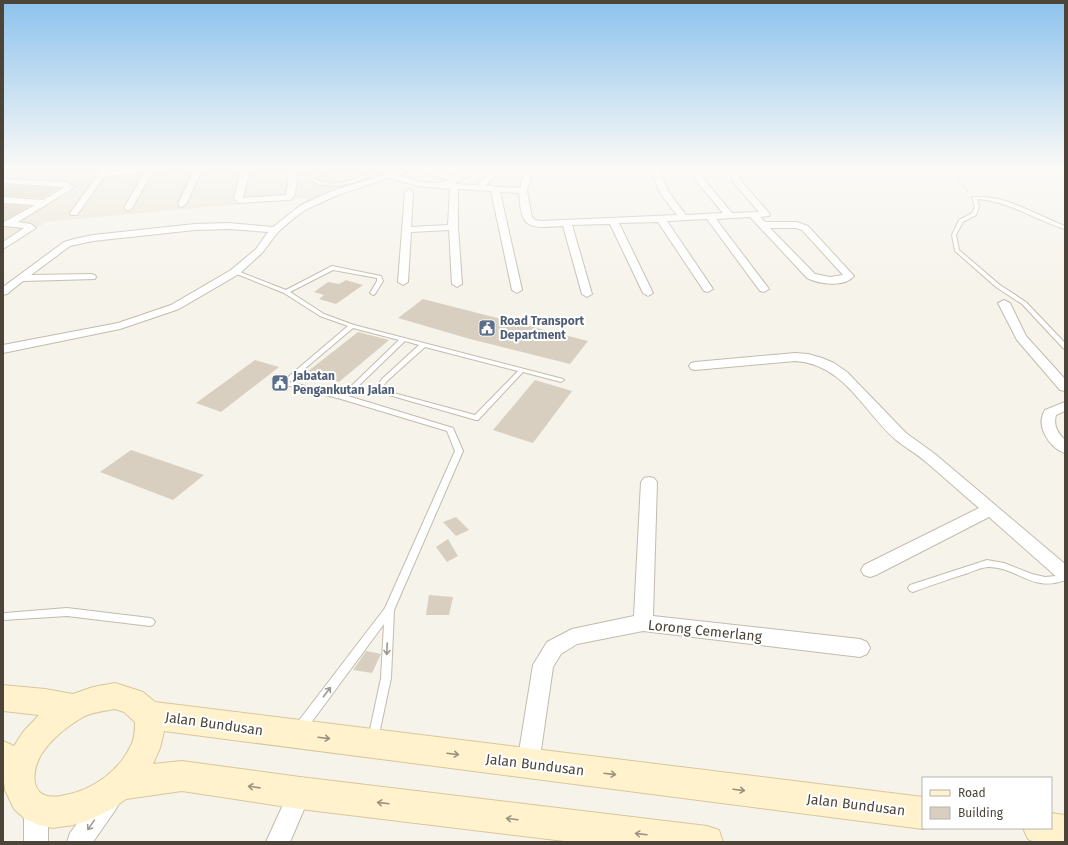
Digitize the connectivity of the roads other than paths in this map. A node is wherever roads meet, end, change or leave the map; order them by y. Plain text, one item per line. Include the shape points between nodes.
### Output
1 (37, 207) edge
2 (78, 207) edge
3 (304, 207) edge
4 (408, 207) edge
5 (454, 207) edge
6 (499, 207) edge
7 (527, 207) edge
8 (677, 207) edge
9 (723, 207) edge
10 (760, 207) edge
11 (977, 207) edge
12 (1018, 207) edge
13 (74, 213) dead end
14 (753, 215) junction
15 (730, 216) junction
16 (710, 217) junction
17 (684, 218) junction
18 (661, 219) junction
19 (613, 221) junction
20 (567, 223) junction
21 (6, 224) edge
22 (762, 225) junction
23 (453, 227) junction
24 (1065, 228) edge
25 (275, 230) junction
26 (406, 230) junction
27 (3, 246) edge
28 (235, 272) junction
29 (91, 276) dead end
30 (21, 278) junction
31 (403, 282) dead end
32 (457, 284) dead end
33 (708, 289) dead end
34 (764, 289) dead end
35 (516, 290) dead end
36 (3, 292) edge
37 (286, 292) junction
38 (372, 293) dead end
39 (648, 293) dead end
40 (587, 294) dead end
41 (1004, 303) dead end
42 (352, 326) junction
43 (404, 339) junction
44 (424, 344) junction
45 (1065, 347) edge
46 (3, 349) edge
47 (695, 366) dead end
48 (522, 370) junction
49 (561, 380) dead end
50 (1065, 387) edge
51 (343, 397) junction
52 (1065, 406) edge
53 (1065, 448) edge
54 (649, 482) dead end
55 (990, 510) junction
56 (870, 570) dead end
57 (1065, 575) edge
58 (913, 588) dead end
59 (389, 610) junction
60 (4, 618) dead end
61 (150, 622) dead end
62 (643, 623) junction
63 (860, 648) dead end
64 (3, 698) edge
65 (73, 707) junction
66 (147, 715) junction
67 (295, 735) junction
68 (372, 744) junction
69 (12, 761) edge
70 (528, 764) junction
71 (118, 786) junction
72 (300, 793) junction
73 (36, 808) junction
74 (922, 813) edge
75 (1048, 829) edge
76 (1065, 831) edge
77 (36, 842) edge
78 (79, 842) edge
79 (278, 842) edge
80 (707, 842) edge

1 - 21 street
2 - 13 street
3 - 25 street
4 - 26 street
5 - 23 street
6 - 35 street
7 - 20 street via 530,221 541,224
8 - 17 street
9 - 15 street
10 - 14 street via 766,214
11 - 45 lane via 974,214 961,221 954,235 957,251 998,286 1024,303
12 - 24 lane
14 - 15 street
14 - 22 street
15 - 16 street
16 - 17 street
16 - 34 street
17 - 18 street
18 - 19 street
18 - 33 street
19 - 20 street
19 - 39 street
20 - 40 street
21 - 27 street via 31,228
22 - 22 street via 814,278 826,280 849,276 805,228 797,225
23 - 26 street
23 - 32 street
25 - 28 street via 259,251
25 - 30 street via 229,226 195,227 92,238 67,244
26 - 31 street
28 - 37 lane
28 - 46 street via 175,307 144,319
29 - 30 street
30 - 36 street
37 - 38 lane via 332,268 341,268 379,277 380,281
37 - 42 lane via 322,315
41 - 50 street via 1021,337
42 - 43 lane
42 - 51 lane via 284,383
43 - 44 lane
43 - 51 lane
44 - 48 lane
44 - 48 lane via 384,380 380,385 384,392 476,418
47 - 55 street via 795,357 808,358 830,366 860,392 901,436 930,457
48 - 49 lane
51 - 59 lane via 450,430 459,451
52 - 53 street via 1050,413 1047,420 1048,429
54 - 62 street
55 - 56 street
55 - 57 street
57 - 58 lane via 1053,580 1042,580 998,563 987,563
67 -> 59 lane
59 -> 68 lane via 386,678
60 - 61 lane via 67,612
62 - 63 street, Lorong Cemerlang
62 - 70 street, Lorong Cemerlang via 572,637 554,648 543,665
64 - 65 main road
65 - 66 main road via 95,698 115,696 129,698 140,705
65 - 69 main road via 55,719 40,733 28,750
66 - 67 main road, Jalan Bundusan
66 - 71 main road, Jalan Bundusan via 150,727 142,756 132,772
67 -> 68 main road, Jalan Bundusan
68 -> 70 main road, Jalan Bundusan
69 - 73 main road via 25,798
70 -> 74 main road, Jalan Bundusan
72 -> 71 main road, Jalan Bundusan via 182,776
71 - 73 main road, Jalan Bundusan via 98,800 75,810 54,812
71 -> 78 street
72 - 79 street
80 -> 72 main road, Jalan Bundusan
73 - 77 street
75 - 76 main road

